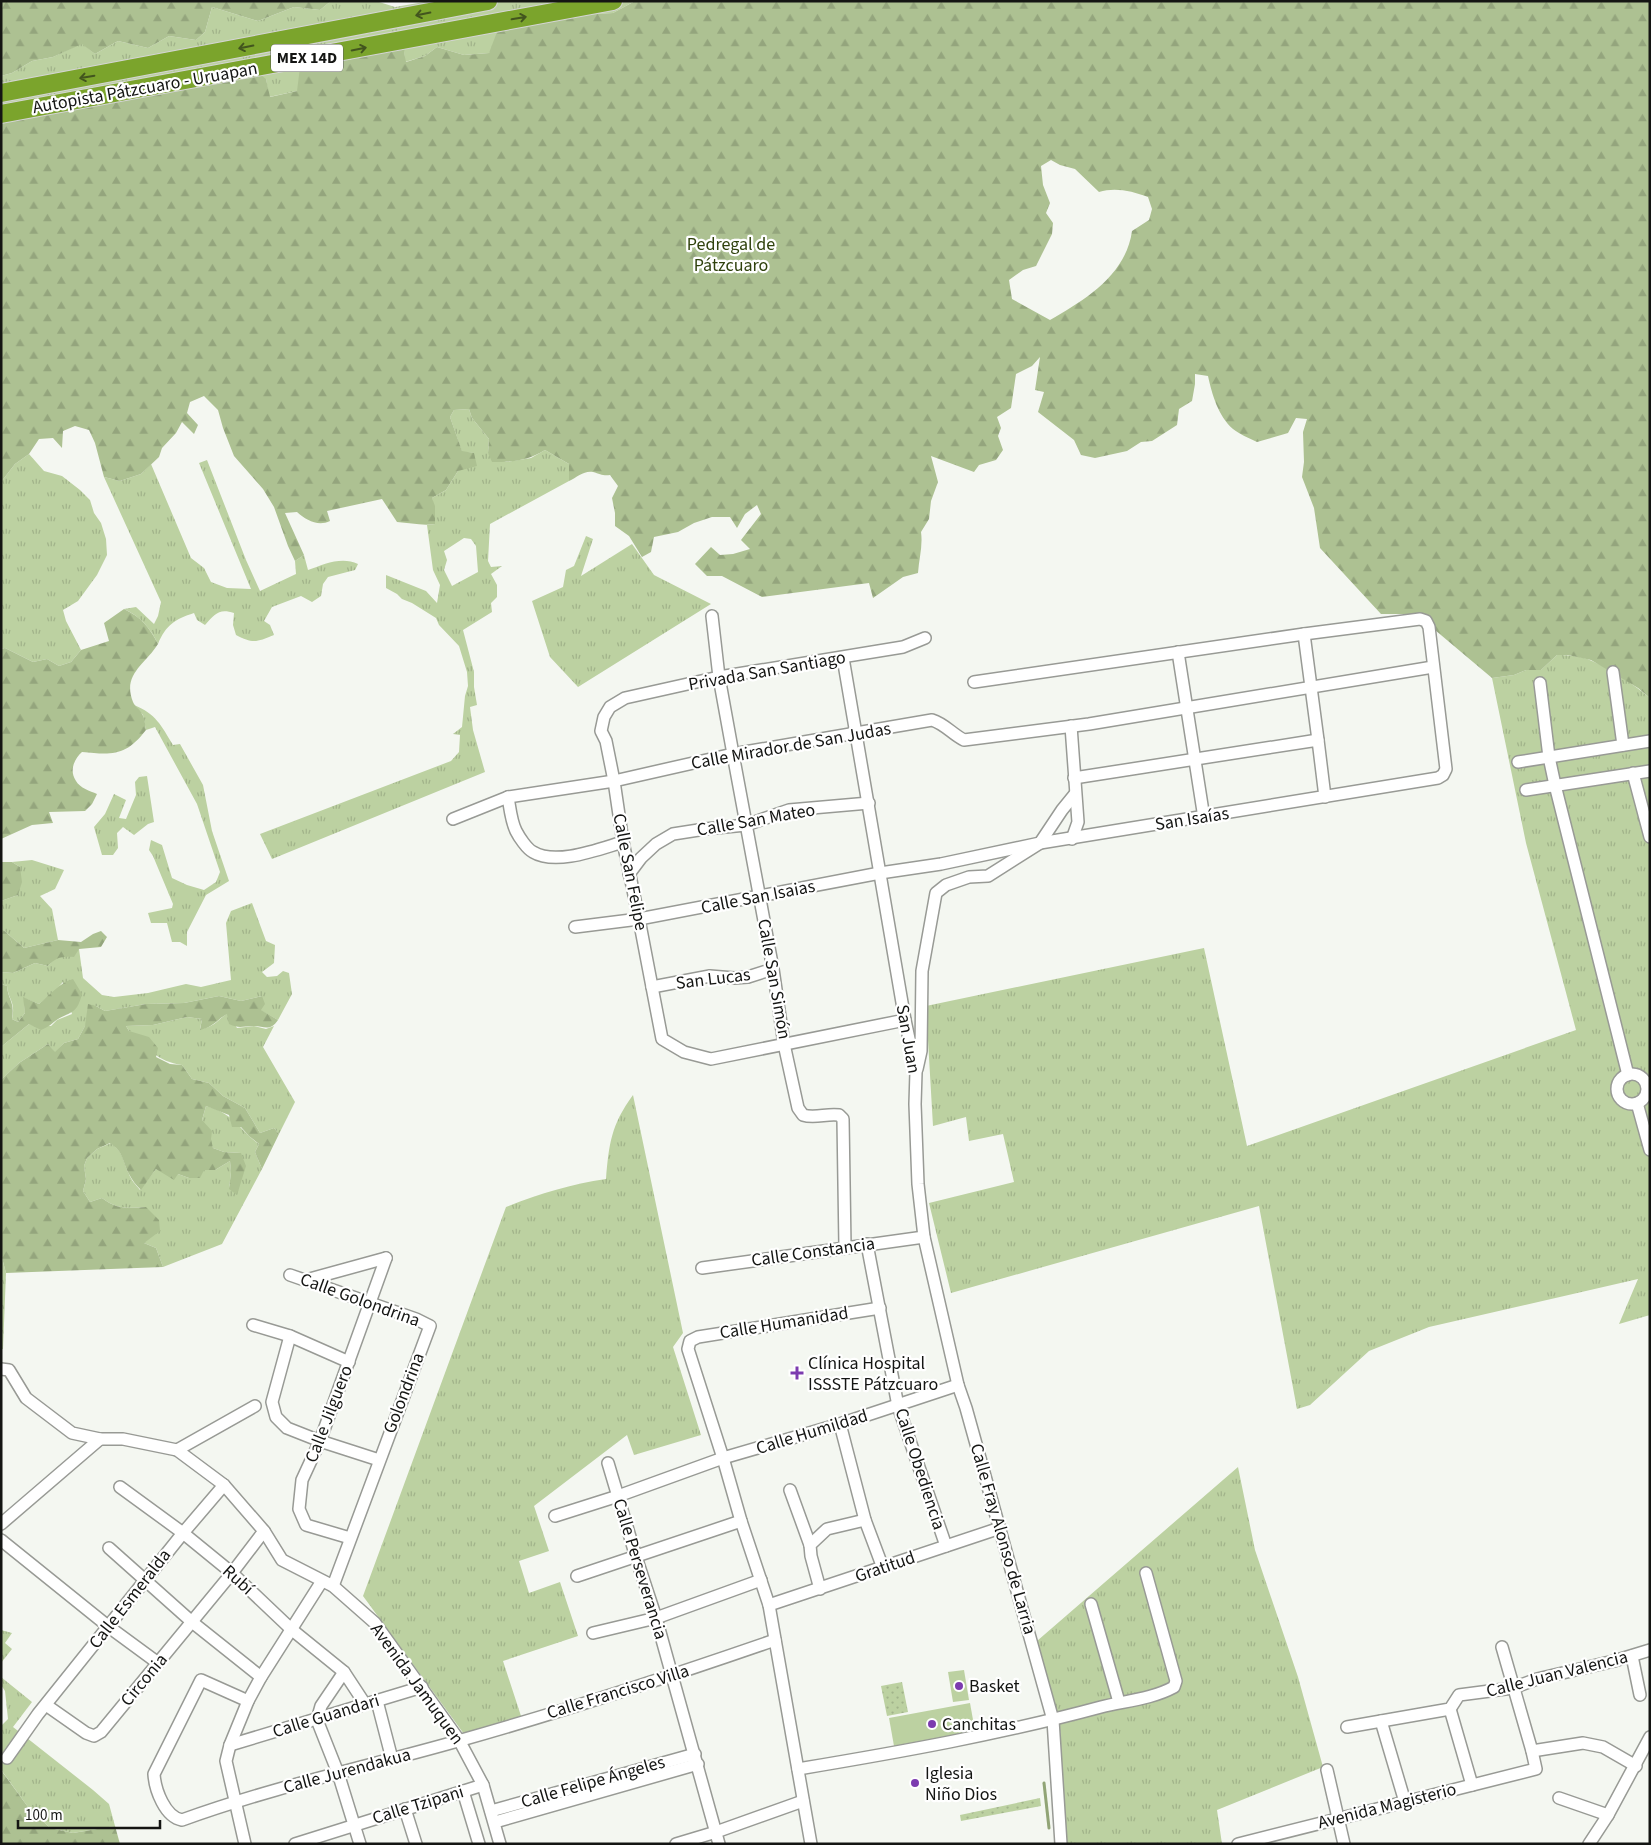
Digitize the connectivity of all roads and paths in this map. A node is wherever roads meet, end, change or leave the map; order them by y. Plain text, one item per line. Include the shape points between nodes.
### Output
1 (488, 1) edge
2 (613, 1) edge
3 (1, 93) edge
4 (1, 114) edge
5 (712, 616) dead end
6 (1304, 634) junction
7 (925, 638) dead end
8 (1178, 652) junction
9 (843, 658) junction
10 (1433, 667) junction
11 (1613, 672) dead end
12 (720, 677) junction
13 (974, 682) dead end
14 (1540, 683) dead end
15 (1311, 687) junction
16 (610, 707) joint
17 (1187, 707) junction
18 (1071, 726) junction
19 (856, 734) junction
20 (1318, 740) junction
21 (1650, 741) edge
22 (1622, 746) junction
23 (733, 754) junction
24 (1549, 756) junction
25 (1195, 760) junction
26 (1518, 762) dead end
27 (1650, 771) edge
28 (1633, 773) junction
29 (1074, 778) junction
30 (614, 781) junction
31 (1555, 785) junction
32 (1526, 790) dead end
33 (1075, 794) junction
34 (508, 797) junction
35 (1325, 797) junction
36 (868, 803) junction
37 (1204, 818) junction
38 (453, 819) dead end
39 (746, 825) junction
40 (1650, 837) edge
41 (1072, 838) junction
42 (623, 842) junction
43 (1040, 843) junction
44 (941, 864) joint
45 (880, 873) junction
46 (629, 874) junction
47 (759, 896) junction
48 (639, 919) junction
49 (574, 927) dead end
50 (773, 969) junction
51 (652, 987) junction
52 (905, 1020) junction
53 (784, 1044) junction
54 (916, 1072) junction
55 (1628, 1075) junction
56 (1648, 1084) edge
57 (1637, 1103) junction
58 (1650, 1150) edge
59 (924, 1237) junction
60 (867, 1244) junction
61 (845, 1247) junction
62 (702, 1268) dead end
63 (290, 1275) dead end
64 (306, 1280) junction
65 (368, 1304) junction
66 (880, 1308) junction
67 (253, 1325) dead end
68 (430, 1326) joint
69 (290, 1336) junction
70 (349, 1362) junction
71 (5, 1370) edge
72 (958, 1384) junction
73 (255, 1406) dead end
74 (898, 1406) junction
75 (840, 1424) junction
76 (100, 1439) junction
77 (320, 1441) junction
78 (177, 1450) junction
79 (723, 1458) junction
80 (379, 1460) junction
81 (608, 1463) dead end
82 (224, 1485) junction
83 (120, 1487) dead end
84 (790, 1490) dead end
85 (618, 1496) junction
86 (555, 1516) dead end
87 (865, 1520) junction
88 (741, 1521) junction
89 (1, 1524) edge
90 (1000, 1528) junction
91 (264, 1531) junction
92 (183, 1533) junction
93 (350, 1538) junction
94 (1, 1540) edge
95 (810, 1545) junction
96 (946, 1546) junction
97 (109, 1548) dead end
98 (636, 1557) junction
99 (883, 1568) junction
100 (232, 1573) junction
101 (1146, 1573) dead end
102 (577, 1576) dead end
103 (146, 1580) junction
104 (761, 1580) junction
105 (322, 1581) junction
106 (333, 1586) junction
107 (820, 1589) junction
108 (1091, 1604) dead end
109 (769, 1605) junction
110 (656, 1618) junction
111 (192, 1622) junction
112 (109, 1627) junction
113 (291, 1629) junction
114 (593, 1633) dead end
115 (775, 1640) junction
116 (1502, 1647) dead end
117 (1650, 1650) edge
118 (1632, 1656) junction
119 (158, 1663) junction
120 (344, 1672) junction
121 (671, 1676) junction
122 (261, 1677) junction
123 (422, 1687) junction
124 (1513, 1688) junction
125 (1640, 1696) dead end
126 (248, 1701) junction
127 (378, 1701) junction
128 (1119, 1702) junction
129 (365, 1704) junction
130 (46, 1705) junction
131 (1450, 1709) junction
132 (317, 1720) junction
133 (1053, 1720) junction
134 (1381, 1721) junction
135 (1347, 1727) dead end
136 (1650, 1737) edge
137 (460, 1740) junction
138 (230, 1745) junction
139 (1532, 1752) junction
140 (7, 1758) dead end
141 (392, 1759) junction
142 (696, 1759) junction
143 (1636, 1766) junction
144 (798, 1769) junction
145 (1327, 1770) dead end
146 (338, 1773) junction
147 (483, 1785) junction
148 (1472, 1785) junction
149 (590, 1789) junction
150 (463, 1791) junction
151 (1559, 1798) dead end
152 (235, 1801) junction
153 (803, 1801) junction
154 (1405, 1802) junction
155 (405, 1809) junction
156 (491, 1811) junction
157 (1608, 1815) junction
158 (1338, 1817) junction
159 (494, 1822) junction
160 (354, 1825) junction
161 (715, 1840) edge
162 (300, 1843) edge
163 (1238, 1843) edge
164 (245, 1844) edge
165 (360, 1844) edge
166 (416, 1844) edge
167 (479, 1844) edge
168 (500, 1844) edge
169 (676, 1844) edge
170 (811, 1844) edge
171 (1062, 1844) edge
172 (1344, 1844) edge
173 (1589, 1844) edge

1 -> 3 highway, Autopista Pátzcuaro - Uruapan / MEX 14D
4 -> 2 highway, Autopista Pátzcuaro - Uruapan / MEX 14D
5 - 12 street, Calle San Simón
6 - 8 street
6 - 10 street via 1420,619 1429,627
6 - 15 street
7 - 9 street, Privada San Santiago via 903,647
8 - 13 street
8 - 17 street
9 - 12 street, Privada San Santiago
9 - 19 street, San Juan
10 - 15 street
10 - 35 street, San Isaías via 1446,769 1443,775
11 - 22 street
12 - 16 street, Privada San Santiago via 625,698
12 - 23 street, Calle San Simón
14 - 24 street
15 - 17 street
15 - 20 street
16 - 30 street, Calle San Felipe via 601,731
17 - 18 street
17 - 25 street
18 - 19 street, Calle Mirador de San Judas via 964,740 954,736 942,723 932,720
18 - 29 street
19 - 23 street, Calle Mirador de San Judas
19 - 36 street, San Juan
20 - 25 street
20 - 35 street
21 - 22 street
22 - 24 street
23 - 30 street, Calle Mirador de San Judas
23 - 39 street, Calle San Simón
24 - 26 street
24 - 31 street
25 - 29 street
25 - 37 street
27 - 28 street
28 - 31 street
28 - 40 street
29 - 33 street
30 - 34 street, Calle Mirador de San Judas
30 - 42 street, Calle San Felipe
31 - 32 street
31 - 55 street
33 - 41 street via 1078,822
33 - 43 street
34 - 38 street, Calle Mirador de San Judas
34 - 42 street via 516,830 532,852 546,857 561,857
35 - 37 street, San Isaías
36 - 39 street, Calle San Mateo via 789,810
36 - 45 street, San Juan
37 - 41 street, San Isaías
39 - 46 street, Calle San Mateo via 673,834 656,844
39 - 47 street, Calle San Simón
41 - 43 street, San Isaías
42 - 46 street, Calle San Felipe
43 - 44 street, San Isaías
43 - 54 street via 988,876 969,877 936,892 922,971 921,1051
44 - 45 street, Calle San Isaias
45 - 47 street, Calle San Isaias
45 - 52 street, San Juan
46 - 48 street, Calle San Felipe
47 - 48 street, Calle San Isaias
47 - 50 street, Calle San Simón
48 - 49 street, Calle San Isaias
48 - 51 street, Calle San Felipe
50 - 51 street, San Lucas via 748,977 710,976
50 - 53 street, Calle San Simón
51 - 53 street, Calle San Felipe via 662,1039 684,1052 711,1059
52 - 53 street
52 - 54 street, San Juan
53 - 61 street, Calle San Simón via 798,1108 803,1115 840,1115 843,1119
54 - 59 street, San Juan via 918,1184
55 - 56 street via 1641,1077
55 - 57 street via 1620,1081 1618,1094 1624,1102
56 - 57 street via 1645,1098
57 - 58 street
59 - 60 street, Calle Constancia
59 - 72 street, Calle Fray Alonso de Larria
60 - 61 street, Calle Constancia
60 - 66 street, Calle Obediencia
61 - 62 street, Calle Constancia
63 - 64 street, Calle Golondrina
64 - 65 street, Calle Golondrina
64 - 65 street, Calle Jilguero via 386,1258
65 - 68 street, Calle Golondrina
65 - 70 street, Calle Jilguero
66 - 74 street, Calle Obediencia
66 - 79 street, Calle Humanidad via 698,1336 690,1341 688,1349
67 - 69 street
68 - 80 street, Golondrina
69 - 70 street
69 - 77 street via 272,1402 276,1417 287,1428
70 - 77 street, Calle Jilguero
71 - 76 street, Avenida Jamuquen via 26,1398 72,1433
72 - 74 street, Calle Humildad
72 - 90 street, Calle Fray Alonso de Larria
73 - 78 street
74 - 75 street, Calle Humildad
74 - 96 street, Calle Obediencia
75 - 79 street, Calle Humildad
75 - 87 street
76 - 78 street, Avenida Jamuquen via 124,1439
76 - 89 street
77 - 80 street
77 - 93 street, Calle Jilguero via 302,1480 299,1509 306,1524
78 - 82 street, Avenida Jamuquen
79 - 85 street, Calle Humildad
79 - 88 street
80 - 93 street, Golondrina
81 - 85 street, Calle Perseverancia
82 - 91 street, Avenida Jamuquen
82 - 92 street, Calle Esmeralda
83 - 92 street, Rubí
84 - 95 street
85 - 86 street, Calle Humildad
85 - 98 street, Calle Perseverancia
87 - 95 street via 827,1529
87 - 99 street
88 - 98 street
88 - 104 street
90 - 96 street, Gratitud
90 - 133 street, Calle Fray Alonso de Larria
91 - 100 street, Circonia
91 - 105 street, Avenida Jamuquen via 282,1560
92 - 100 street, Rubí
92 - 103 street, Calle Esmeralda
93 - 106 street, Golondrina
94 - 112 street
95 - 107 street
96 - 99 street, Gratitud
97 - 103 street
98 - 102 street
98 - 110 street, Calle Perseverancia
99 - 107 street, Gratitud
100 - 111 street, Circonia
100 - 113 street, Rubí
101 - 128 street via 1176,1681 1174,1687 1163,1693
103 - 111 street
103 - 112 street, Calle Esmeralda
104 - 109 street
104 - 110 street
105 - 106 street, Avenida Jamuquen
105 - 113 street
106 - 123 street, Avenida Jamuquen via 375,1623
107 - 109 street, Gratitud
108 - 128 street
109 - 115 street
110 - 114 street
110 - 121 street, Calle Perseverancia
111 - 119 street, Circonia
111 - 122 street
112 - 119 street
112 - 130 street, Calle Esmeralda
113 - 120 street, Rubí
113 - 122 street
115 - 121 street, Calle Francisco Villa
115 - 144 street
116 - 124 street
117 - 118 street, Calle Juan Valencia
118 - 124 street, Calle Juan Valencia
118 - 125 street
119 - 130 street, Circonia via 101,1732 94,1736
120 - 129 street, Rubí
120 - 132 street via 321,1706
121 - 137 street, Calle Francisco Villa
121 - 142 street, Calle Perseverancia
122 - 126 street
123 - 127 street, Calle Guandari
123 - 137 street, Avenida Jamuquen
124 - 131 street, Calle Juan Valencia via 1459,1696
124 - 139 street
126 - 138 street
126 - 152 street, Calle Jurendakua via 201,1680 154,1774 163,1803 176,1819 182,1820
127 - 129 street, Calle Guandari
127 - 141 street
128 - 133 street
129 - 132 street, Calle Guandari
130 - 140 street, Calle Esmeralda
131 - 134 street, Calle Juan Valencia
131 - 148 street
132 - 138 street, Calle Guandari
132 - 146 street
133 - 144 street via 900,1752
133 - 171 street, Calle Fray Alonso de Larria
134 - 135 street, Calle Juan Valencia
134 - 154 street
136 - 143 street
137 - 141 street, Calle Jurendakua
137 - 147 street, Avenida Jamuquen
138 - 152 street via 226,1761
139 - 143 street via 1583,1743 1603,1747
139 - 148 street, Avenida Magisterio via 1536,1769
141 - 146 street, Calle Jurendakua
142 - 149 street, Calle Felipe Ángeles
142 - 161 street, Calle Perseverancia
143 - 157 street
144 - 153 street
145 - 158 street
146 - 152 street, Calle Jurendakua
146 - 160 street
147 - 150 street, Calle Tzipani
147 - 156 street, Avenida Jamuquen
148 - 154 street, Avenida Magisterio
149 - 156 street, Calle Felipe Ángeles
149 - 159 street, Calle Felipe Ángeles
150 - 155 street, Calle Tzipani
150 - 167 street
151 - 157 street
152 - 164 street
153 - 161 street
153 - 170 street
154 - 158 street, Avenida Magisterio
155 - 160 street, Calle Tzipani
155 - 166 street
156 - 159 street, Avenida Jamuquen
157 - 173 street
158 - 163 street, Avenida Magisterio
158 - 172 street
159 - 168 street, Avenida Jamuquen
160 - 162 street, Calle Tzipani
160 - 165 street
161 - 169 street

